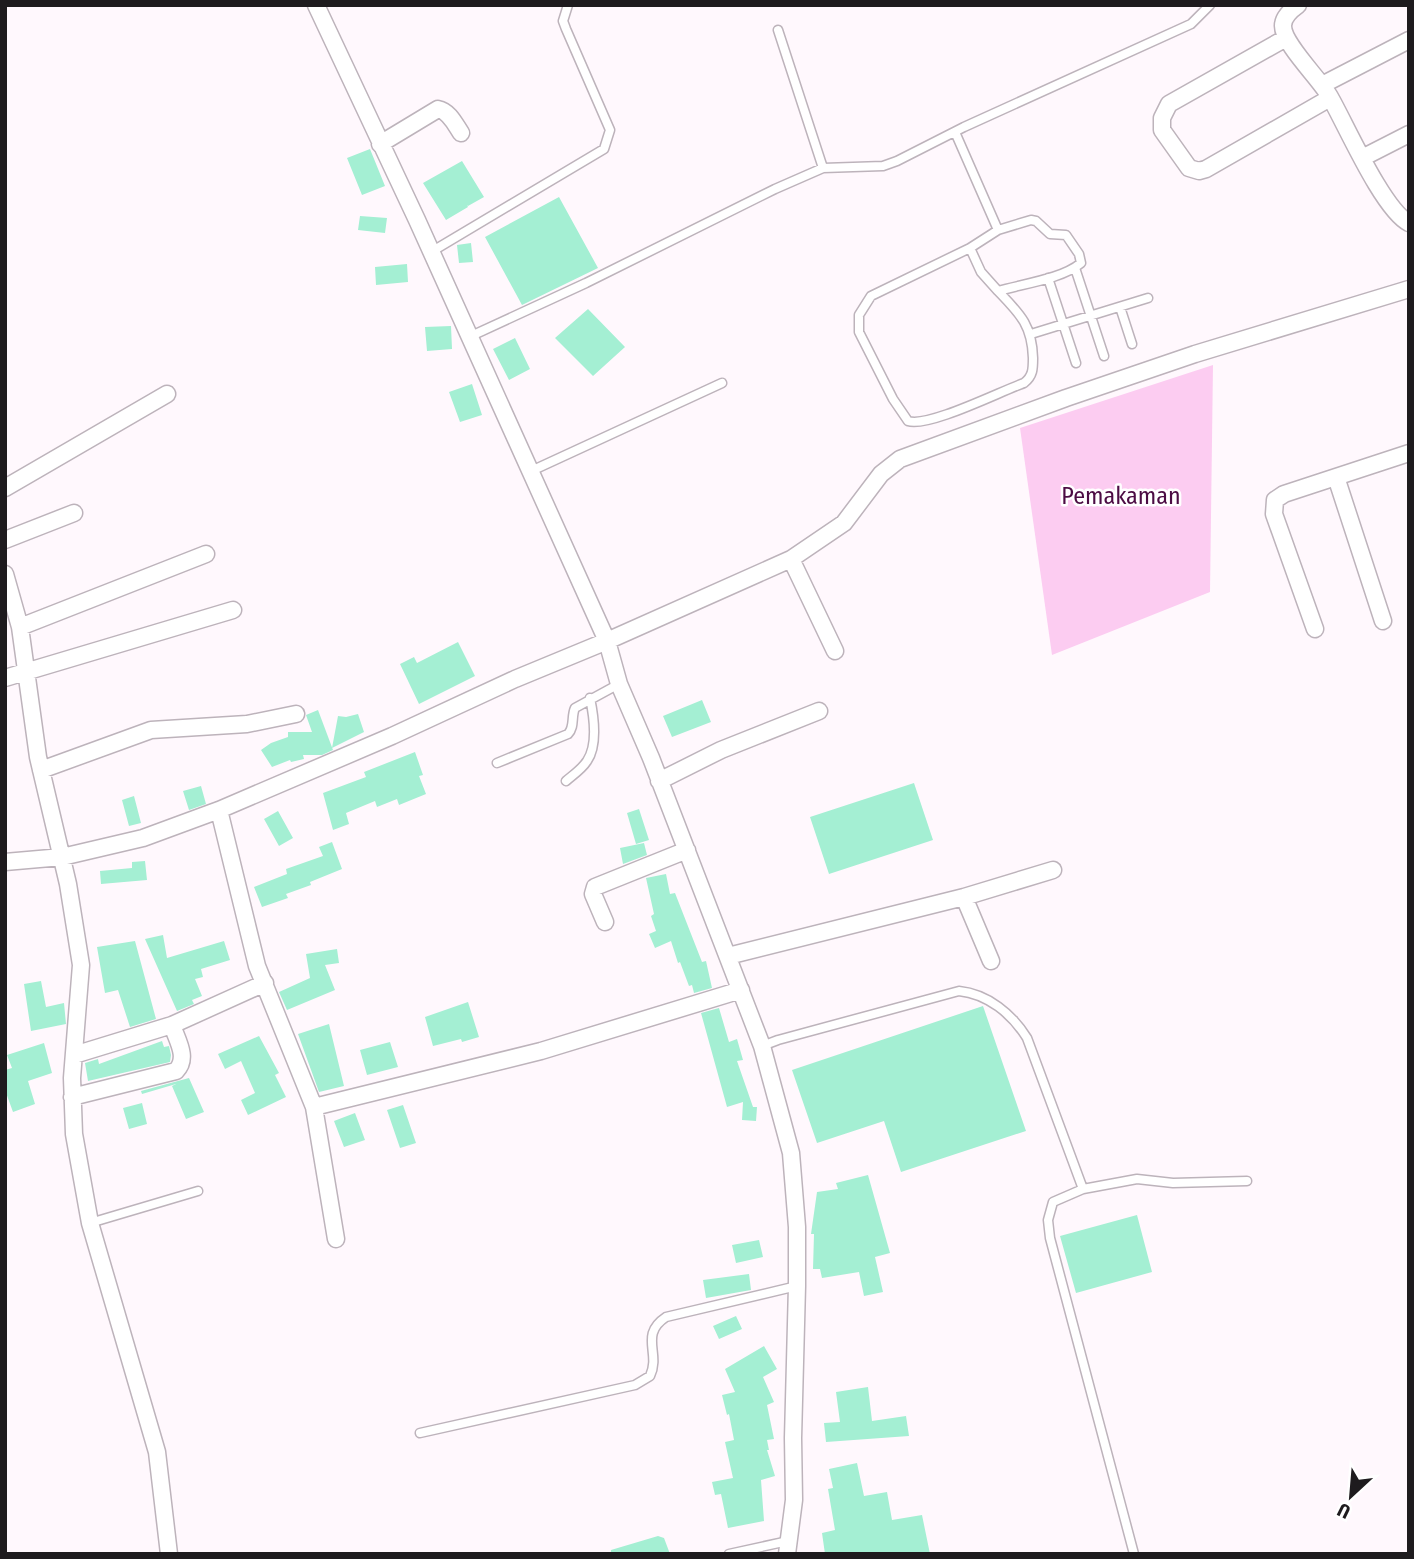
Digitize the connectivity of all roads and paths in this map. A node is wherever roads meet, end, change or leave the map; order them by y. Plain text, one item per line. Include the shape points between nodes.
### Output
1 (316, 5) edge
2 (568, 5) edge
3 (1210, 5) edge
4 (1298, 5) edge
5 (778, 30) dead end
6 (1286, 38) junction
7 (1409, 40) edge
8 (1326, 91) junction
9 (955, 132) junction
10 (461, 133) dead end
11 (1409, 134) edge
12 (380, 144) junction
13 (1362, 158) junction
14 (823, 168) junction
15 (1409, 223) edge
16 (998, 230) junction
17 (970, 248) junction
18 (431, 252) junction
19 (1075, 268) junction
20 (1048, 278) junction
21 (1409, 289) edge
22 (998, 291) junction
23 (1148, 298) dead end
24 (1120, 306) junction
25 (1092, 315) junction
26 (1063, 325) junction
27 (1031, 334) junction
28 (469, 337) junction
29 (1132, 344) dead end
30 (1104, 356) dead end
31 (1076, 363) dead end
32 (722, 383) dead end
33 (167, 394) dead end
34 (1409, 453) edge
35 (529, 472) junction
36 (1336, 477) junction
37 (5, 488) edge
38 (74, 513) dead end
39 (5, 540) edge
40 (206, 554) dead end
41 (791, 559) junction
42 (6, 583) edge
43 (233, 610) dead end
44 (1383, 621) dead end
45 (20, 627) junction
46 (1315, 629) dead end
47 (607, 641) junction
48 (835, 651) dead end
49 (27, 672) junction
50 (5, 678) edge
51 (619, 684) junction
52 (590, 698) junction
53 (818, 711) dead end
54 (296, 714) dead end
55 (497, 763) dead end
56 (41, 771) junction
57 (566, 781) dead end
58 (659, 781) junction
59 (219, 810) junction
60 (687, 850) junction
61 (62, 857) junction
62 (5, 862) edge
63 (1053, 870) dead end
64 (964, 897) junction
65 (605, 922) dead end
66 (728, 956) junction
67 (991, 961) dead end
68 (265, 983) junction
69 (741, 990) junction
70 (172, 1025) junction
71 (762, 1046) junction
72 (74, 1055) junction
73 (72, 1097) junction
74 (314, 1107) junction
75 (1247, 1181) dead end
76 (1083, 1189) junction
77 (198, 1191) dead end
78 (90, 1223) junction
79 (336, 1239) dead end
80 (797, 1286) junction
81 (420, 1433) dead end
82 (788, 1547) edge
83 (169, 1554) edge
84 (729, 1554) edge
85 (1134, 1554) edge

1 - 12 street
2 - 18 lane via 566,29 610,130 604,149
3 - 9 lane via 1191,24
4 - 6 street via 1284,21
5 - 14 lane
6 - 8 street
6 - 8 street via 1169,104 1161,118 1162,130 1189,168 1206,169
7 - 8 street
8 - 13 street
9 - 14 lane via 883,166
9 - 16 lane
10 - 12 street via 449,115 438,109
11 - 13 street
12 - 18 street
13 - 15 street via 1397,215
14 - 28 lane
16 - 17 lane
16 - 19 lane via 1033,220 1050,234 1064,233 1081,257
17 - 22 lane via 981,272
17 - 27 lane via 871,296 859,314 859,332 904,417 913,423 935,418 1024,383 1033,370
18 - 28 street
19 - 20 lane
19 - 25 lane
20 - 22 lane
20 - 26 lane
21 - 41 street via 1195,354 901,460 881,474 844,523
22 - 27 lane
23 - 24 lane
24 - 25 lane
24 - 29 lane
25 - 26 lane
25 - 30 lane
26 - 27 lane
26 - 31 lane
28 - 35 street
32 - 35 lane
33 - 37 street
34 - 36 street
35 - 47 street
36 - 44 street
36 - 46 street via 1284,494 1273,505
38 - 39 street
40 - 45 street
41 - 47 street
41 - 48 street
42 - 45 street
43 - 49 street
45 - 49 street
47 - 51 street
47 - 59 street
49 - 50 street
49 - 56 street
51 - 52 lane
51 - 58 street
52 - 55 lane via 575,709 568,734
52 - 57 lane via 592,751 584,766
53 - 58 street
54 - 56 street via 247,724 152,730
56 - 61 street
58 - 60 street
59 - 61 street via 144,838
59 - 68 street
60 - 65 street via 597,885 593,894
60 - 66 street
61 - 62 street
61 - 72 street via 81,965
63 - 64 street
64 - 66 street
64 - 67 street
66 - 69 street
68 - 70 street
68 - 74 street
69 - 71 street
69 - 74 street via 541,1051
70 - 72 street
70 - 73 street via 182,1056 176,1071
71 - 76 lane via 959,991 981,995 1010,1016 1027,1038
71 - 80 street via 791,1153
72 - 73 street
73 - 78 street
74 - 79 street
75 - 76 lane via 1172,1184 1137,1179
76 - 85 lane via 1052,1202 1050,1238
77 - 78 lane
78 - 83 street via 157,1452
80 - 81 lane via 659,1321 652,1332 650,1376 635,1385
80 - 82 street via 794,1500
82 - 84 lane

